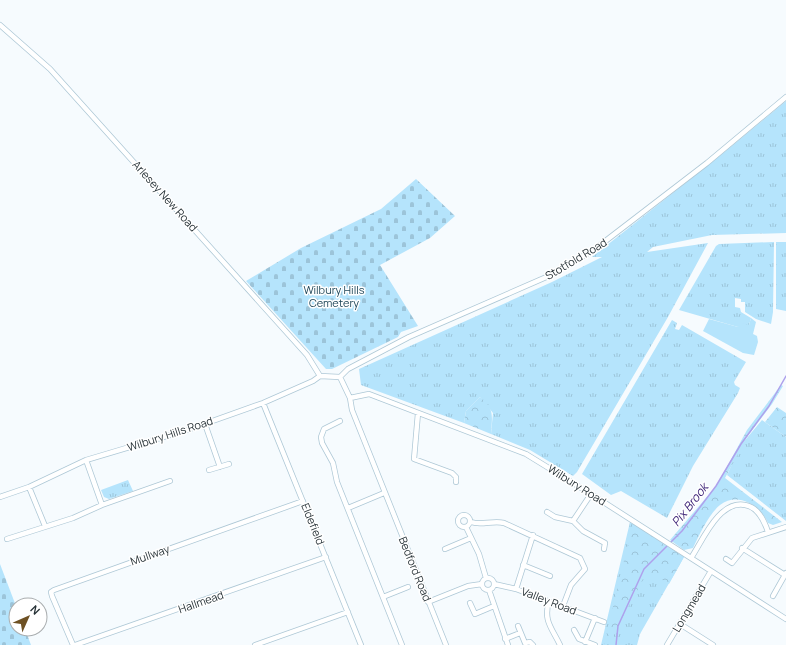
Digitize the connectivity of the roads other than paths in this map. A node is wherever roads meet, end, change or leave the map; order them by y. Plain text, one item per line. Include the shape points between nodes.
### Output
1 (0, 24) edge
2 (786, 97) edge
3 (320, 376) junction
4 (340, 377) junction
5 (350, 398) junction
6 (264, 403) junction
7 (418, 413) junction
8 (340, 421) dead end
9 (205, 424) junction
10 (86, 460) junction
11 (229, 464) dead end
12 (220, 467) junction
13 (209, 470) dead end
14 (170, 481) dead end
15 (456, 482) dead end
16 (29, 487) junction
17 (384, 493) junction
18 (591, 494) junction
19 (0, 497) edge
20 (303, 501) junction
21 (102, 505) junction
22 (348, 508) junction
23 (547, 512) dead end
24 (573, 520) junction
25 (471, 522) junction
26 (45, 526) junction
27 (786, 526) edge
28 (466, 527) junction
29 (768, 532) junction
30 (533, 535) junction
31 (471, 538) junction
32 (7, 539) dead end
33 (742, 548) junction
34 (445, 549) dead end
35 (604, 549) dead end
36 (326, 557) junction
37 (691, 558) junction
38 (726, 559) dead end
39 (523, 565) junction
40 (711, 571) junction
41 (786, 574) edge
42 (550, 576) dead end
43 (486, 578) junction
44 (482, 584) junction
45 (494, 584) junction
46 (408, 587) dead end
47 (516, 589) junction
48 (489, 590) junction
49 (773, 596) dead end
50 (383, 597) junction
51 (549, 601) junction
52 (428, 602) junction
53 (470, 604) dead end
54 (494, 606) junction
55 (563, 606) junction
56 (348, 612) junction
57 (595, 618) junction
58 (786, 619) edge
59 (604, 622) dead end
60 (680, 624) junction
61 (518, 626) dead end
62 (574, 630) dead end
63 (520, 633) junction
64 (505, 639) junction
65 (585, 642) junction
66 (74, 645) edge
67 (254, 645) edge
68 (361, 645) edge
69 (402, 645) edge
70 (446, 645) edge
71 (508, 645) edge
72 (533, 645) edge
73 (560, 645) edge
74 (594, 645) edge
75 (667, 645) edge
76 (713, 645) edge

1 - 3 street, Arlesey New Road via 50,69 307,355
2 - 4 street, Stotfold Road via 595,249 551,275 409,338 348,369
3 - 4 street
3 - 6 street, Wilbury Hills Road via 313,382
4 - 5 street, Bedford Road
5 - 7 street, Wilbury Road via 369,394
5 - 17 street, Bedford Road via 352,410
6 - 9 street, Wilbury Hills Road
6 - 20 street, Eldefield
7 - 15 street via 414,460 452,473 456,477
7 - 18 street, Wilbury Road via 526,454
8 - 22 street via 324,429 321,440 333,464 337,482
9 - 10 street, Wilbury Hills Road
9 - 12 street
10 - 16 street, Wilbury Hills Road
10 - 21 street
11 - 12 street
12 - 13 street
14 - 21 street
16 - 19 street, Wilbury Hills Road
16 - 26 street
17 - 22 street
17 - 52 street, Bedford Road
18 - 24 street
18 - 37 street, Wilbury Road
20 - 36 street, Eldefield
20 - 66 street, Mullway via 54,590 51,592 52,596
21 - 26 street via 73,518
22 - 50 street
23 - 24 street
24 - 35 street via 583,531 605,543
25 - 28 street
25 - 28 street via 468,516 460,517 459,524
25 - 30 street via 504,523
26 - 32 street
27 - 29 street
28 - 31 street
29 - 33 street via 752,538
29 - 37 street via 761,517 753,508 731,506 718,516
30 - 39 street
30 - 55 street via 580,558 585,565 585,569 571,585
31 - 34 street
31 - 43 street
33 - 38 street via 732,563
33 - 41 street
36 - 56 street, Eldefield
36 - 66 street, Hallmead
37 - 40 street, Wilbury Road
39 - 42 street
39 - 47 street
40 - 58 street, Wilbury Road
40 - 60 street, Longmead
41 - 49 street
43 - 44 street
43 - 45 street via 491,579
44 - 48 street via 484,589
44 - 52 street via 468,586
45 - 47 street, Valley Road
45 - 48 street
46 - 50 street, Bedford Road
47 - 51 street, Valley Road
48 - 54 street
50 - 69 street
51 - 55 street, Valley Road
51 - 73 street via 547,620
52 - 70 street, Bedford Road
53 - 54 street via 475,614
54 - 64 street
55 - 57 street, Valley Road
56 - 67 street
56 - 68 street, Eldefield
57 - 59 street, Valley Road
57 - 65 street
60 - 75 street, Longmead
60 - 76 street
61 - 63 street
62 - 65 street via 580,640
63 - 64 street
63 - 72 street via 525,643 530,642
64 - 71 street
65 - 74 street

